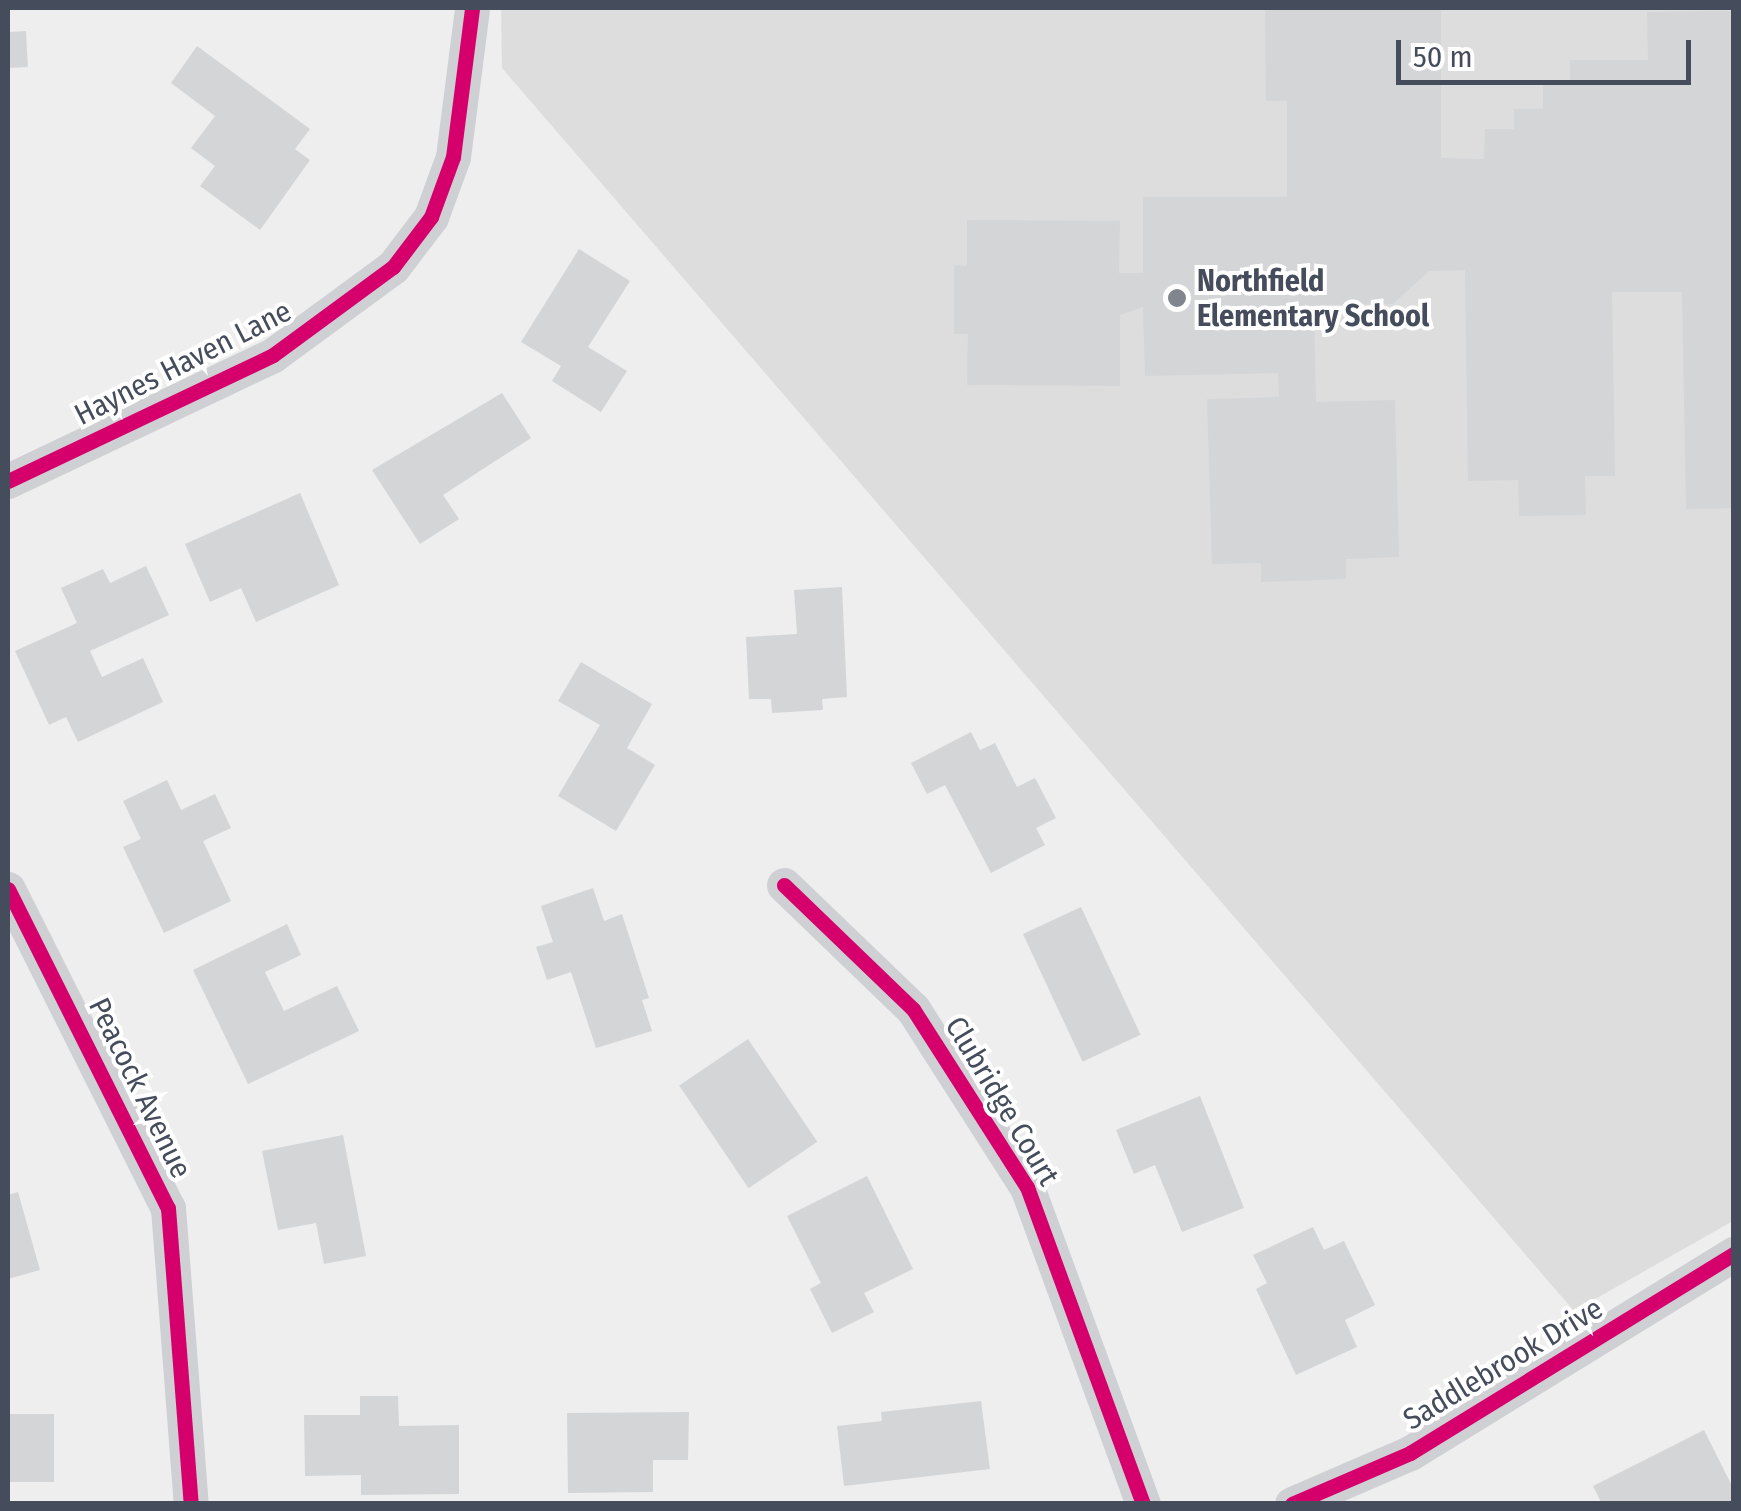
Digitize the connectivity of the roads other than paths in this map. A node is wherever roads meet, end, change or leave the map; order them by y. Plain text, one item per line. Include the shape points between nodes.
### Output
1 (472, 8) edge
2 (8, 481) edge
3 (784, 885) dead end
4 (8, 889) edge
5 (1734, 1254) edge
6 (191, 1504) edge
7 (1144, 1504) edge
8 (1292, 1504) edge

1 - 2 street, Haynes Haven Lane via 453,157 431,217 393,267 273,355
3 - 7 street, Clubridge Court via 913,1008 1027,1187
4 - 6 street, Peacock Avenue via 168,1208
5 - 8 street, Saddlebrook Drive via 1410,1452

